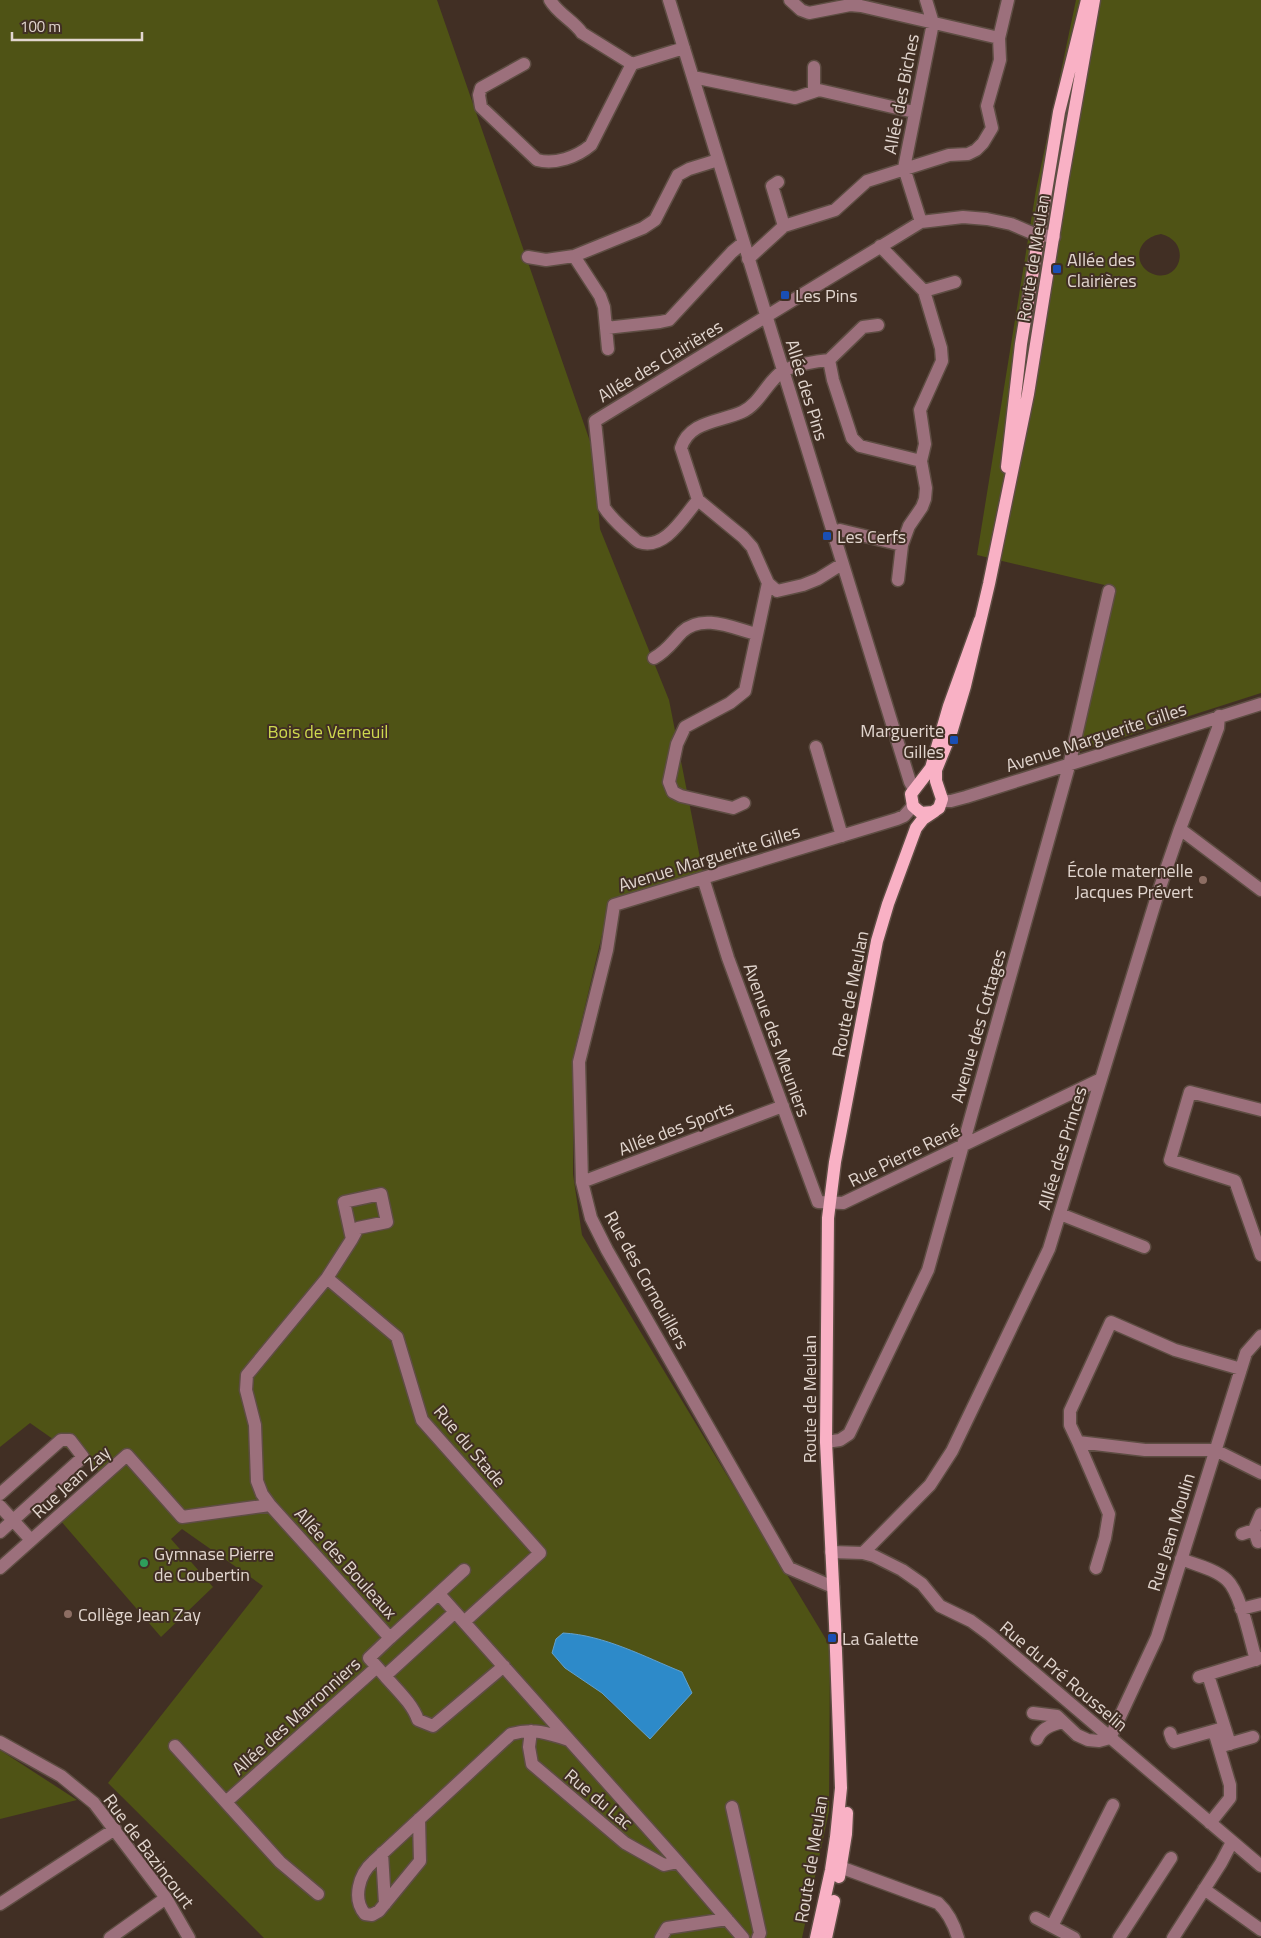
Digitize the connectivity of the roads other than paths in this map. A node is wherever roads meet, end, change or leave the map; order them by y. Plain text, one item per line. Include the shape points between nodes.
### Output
1 (550, 0) edge
2 (669, 0) edge
3 (790, 0) edge
4 (926, 0) edge
5 (1008, 0) edge
6 (1087, 0) edge
7 (1094, 0) edge
8 (933, 23) junction
9 (998, 38) junction
10 (684, 48) junction
11 (524, 64) dead end
12 (632, 64) junction
13 (814, 66) dead end
14 (692, 77) junction
15 (814, 91) junction
16 (914, 112) junction
17 (718, 160) junction
18 (904, 168) junction
19 (778, 182) dead end
20 (921, 222) junction
21 (784, 226) junction
22 (1040, 229) junction
23 (1055, 232) junction
24 (743, 243) junction
25 (880, 246) junction
26 (574, 256) junction
27 (528, 257) dead end
28 (748, 259) junction
29 (955, 282) dead end
30 (924, 291) junction
31 (766, 316) junction
32 (878, 325) dead end
33 (606, 328) junction
34 (608, 348) dead end
35 (828, 360) junction
36 (783, 371) junction
37 (921, 460) junction
38 (698, 500) junction
39 (1001, 520) junction
40 (833, 532) junction
41 (902, 545) junction
42 (842, 564) junction
43 (898, 580) dead end
44 (768, 583) junction
45 (1109, 591) dead end
46 (980, 620) junction
47 (756, 634) junction
48 (654, 658) dead end
49 (1261, 704) edge
50 (1219, 716) junction
51 (816, 748) dead end
52 (1069, 766) junction
53 (916, 786) junction
54 (939, 788) junction
55 (744, 803) dead end
56 (938, 806) junction
57 (914, 807) junction
58 (897, 819) junction
59 (916, 828) junction
60 (1180, 829) junction
61 (842, 836) junction
62 (910, 842) junction
63 (703, 878) junction
64 (1261, 890) edge
65 (614, 906) joint
66 (1101, 1079) junction
67 (783, 1106) junction
68 (1261, 1110) edge
69 (962, 1146) junction
70 (582, 1182) junction
71 (832, 1203) junction
72 (1060, 1214) junction
73 (352, 1239) dead end
74 (1144, 1247) dead end
75 (1261, 1255) edge
76 (327, 1278) junction
77 (1261, 1336) edge
78 (1241, 1368) junction
79 (829, 1442) junction
80 (1078, 1442) junction
81 (1214, 1450) junction
82 (1261, 1473) edge
83 (0, 1494) edge
84 (270, 1504) junction
85 (0, 1506) edge
86 (1261, 1514) edge
87 (13, 1520) junction
88 (0, 1532) edge
89 (1251, 1535) dead end
90 (31, 1540) junction
91 (835, 1552) junction
92 (863, 1553) junction
93 (1181, 1559) junction
94 (0, 1568) edge
95 (1096, 1568) dead end
96 (464, 1570) dead end
97 (833, 1587) junction
98 (439, 1594) junction
99 (1261, 1604) edge
100 (1241, 1609) junction
101 (454, 1613) junction
102 (464, 1622) junction
103 (390, 1638) junction
104 (1256, 1641) edge
105 (1259, 1659) edge
106 (504, 1666) junction
107 (381, 1672) junction
108 (1033, 1713) dead end
109 (1063, 1722) junction
110 (1219, 1729) junction
111 (531, 1731) junction
112 (1170, 1733) dead end
113 (1253, 1737) dead end
114 (1110, 1738) junction
115 (1036, 1739) dead end
116 (569, 1740) junction
117 (0, 1742) edge
118 (175, 1746) dead end
119 (1224, 1746) junction
120 (226, 1801) junction
121 (1112, 1805) dead end
122 (732, 1807) dead end
123 (419, 1818) junction
124 (1210, 1824) junction
125 (115, 1829) junction
126 (1232, 1842) junction
127 (382, 1853) junction
128 (1171, 1858) dead end
129 (678, 1862) junction
130 (1261, 1866) edge
131 (840, 1868) junction
132 (1204, 1890) junction
133 (318, 1894) dead end
134 (166, 1898) junction
135 (0, 1904) edge
136 (385, 1904) junction
137 (1036, 1918) dead end
138 (727, 1919) junction
139 (1052, 1926) junction
140 (1261, 1930) edge
141 (110, 1938) edge
142 (189, 1938) edge
143 (661, 1938) edge
144 (743, 1938) edge
145 (758, 1938) edge
146 (816, 1938) edge
147 (826, 1938) edge
148 (958, 1938) edge
149 (1074, 1938) edge
150 (1119, 1938) edge
151 (1173, 1938) edge

1 - 12 street via 582,33
2 - 10 street, Allée des Pins
3 - 8 street via 808,13 850,5
4 - 8 street, Allée des Biches
5 - 9 street
6 - 22 main road, Route de Meulan via 1064,86
7 - 23 main road, Route de Meulan
8 - 9 street
8 - 16 street, Allée des Biches
9 - 18 street via 1000,60 987,106 992,128 983,143 968,154 949,155
10 - 12 street
10 - 14 street, Allée des Pins
11 - 12 street via 481,88 481,108 537,160 548,163 582,153 591,145
13 - 15 street
14 - 15 street via 795,98
14 - 17 street, Allée des Pins
15 - 16 street
16 - 18 street, Allée des Biches
17 - 24 street, Allée des Pins
17 - 26 street via 678,175 655,220
18 - 20 street, Allée des Biches
18 - 21 street via 867,181 835,210
19 - 21 street via 772,186
20 - 22 street, Allée des Clairières via 963,217
20 - 25 street, Allée des Clairières
21 - 28 street
22 - 23 street, Allée des Clairières
22 - 39 main road, Route de Meulan via 1016,384
23 - 39 main road, Route de Meulan via 1028,394
24 - 28 street, Allée des Pins
24 - 33 street via 669,320
25 - 30 street
25 - 31 street, Allée des Clairières
26 - 27 street via 546,260
26 - 33 street via 600,296
28 - 31 street, Allée des Pins
29 - 30 street
30 - 37 street via 942,361 920,410 924,444
31 - 36 street, Allée des Pins
31 - 38 street, Allée des Clairières via 595,421 604,507 609,516 639,542 654,543 663,539
32 - 35 street via 863,327
33 - 34 street
35 - 36 street
35 - 37 street via 852,438 860,446
36 - 38 street via 744,412 699,426 684,440 681,448
36 - 40 street, Allée des Pins
37 - 41 street via 925,499
38 - 44 street via 752,547
39 - 46 main road, Route de Meulan
40 - 41 street via 840,530
40 - 42 street, Allée des Pins
41 - 43 street
42 - 44 street via 803,585 777,590
42 - 53 street, Allée des Pins via 910,782
44 - 47 street
45 - 52 street, Avenue des Cottages
46 - 53 main road, Route de Meulan via 948,706 933,762
46 - 54 main road, Route de Meulan via 955,720 936,770
47 - 48 street via 710,622 697,622
47 - 55 street via 745,691 685,727 677,744 669,782 673,792 681,796 732,808
49 - 50 street, Avenue Marguerite Gilles
50 - 52 street, Avenue Marguerite Gilles
50 - 60 street, Allée des Princes via 1218,728
51 - 61 street
52 - 56 street, Avenue Marguerite Gilles
52 - 69 street, Avenue des Cottages
53 - 54 main road via 930,783
53 - 57 main road via 910,798
54 - 56 main road via 942,795
56 - 57 main road via 923,814
56 - 59 main road, Route de Meulan
57 - 58 street, Avenue Marguerite Gilles
57 - 59 main road, Route de Meulan
58 - 61 street, Avenue Marguerite Gilles
58 - 62 street via 908,827
59 - 62 main road, Route de Meulan
60 - 64 street
60 - 66 street, Allée des Princes
61 - 63 street, Avenue Marguerite Gilles
62 - 71 main road, Route de Meulan via 884,944
63 - 65 street, Avenue Marguerite Gilles
63 - 67 street, Avenue des Meuniers via 728,958
65 - 70 street, Rue des Cornouillers via 607,950 579,1062
66 - 69 street, Rue Pierre René
66 - 72 street, Allée des Princes
67 - 70 street, Allée des Sports
67 - 71 street, Avenue des Meuniers via 818,1202
68 - 75 street via 1190,1092 1170,1160 1235,1181
69 - 71 street, Rue Pierre René via 843,1204
69 - 79 street, Avenue des Cottages via 928,1270 849,1434
70 - 97 street, Rue des Cornouillers via 591,1218 607,1250 789,1568
71 - 79 main road, Route de Meulan
72 - 74 street
72 - 92 street, Allée des Princes via 1049,1249 952,1451 930,1485
73 - 76 street, Allée des Bouleaux
76 - 84 street, Allée des Bouleaux via 247,1375 246,1390 255,1425 257,1481
76 - 102 street, Rue du Stade via 397,1337 422,1420 540,1553
77 - 78 street, Rue Jean Moulin via 1246,1353
78 - 80 street via 1175,1350 1111,1322 1070,1411 1070,1425
78 - 81 street, Rue Jean Moulin
79 - 91 main road, Route de Meulan
80 - 81 street via 1145,1450
80 - 95 street via 1109,1514
81 - 82 street
81 - 93 street, Rue Jean Moulin
83 - 87 street via 61,1440 70,1440 83,1457
84 - 90 street, Rue Jean Zay via 182,1516 127,1455
84 - 103 street, Allée des Bouleaux
85 - 87 street
86 - 89 street
87 - 88 street
87 - 90 street
90 - 94 street, Rue Jean Zay
91 - 92 street, Rue du Pré Rousselin
91 - 97 main road, Route de Meulan
91 - 131 main road, Route de Meulan via 848,1786 846,1834
92 - 114 street, Rue du Pré Rousselin via 902,1570 922,1584 940,1606 971,1621
93 - 100 street via 1226,1580 1236,1591
93 - 114 street, Rue Jean Moulin via 1157,1637
96 - 98 street, Allée des Bouleaux
97 - 146 main road, Route de Meulan via 841,1788 831,1870
98 - 101 street
98 - 103 street, Allée des Bouleaux
99 - 100 street
100 - 104 street
101 - 102 street
101 - 107 street, Allée des Marronniers
102 - 106 street
103 - 107 street via 369,1658
104 - 105 street
105 - 110 street via 1204,1676
106 - 107 street via 433,1726 418,1720 408,1702
106 - 116 street
107 - 120 street, Allée des Marronniers
108 - 109 street via 1057,1716
109 - 114 street via 1088,1740
109 - 115 street via 1054,1723
110 - 112 street via 1174,1742
110 - 119 street
111 - 116 street
111 - 123 street via 512,1734
111 - 129 street, Rue du Lac via 532,1764 624,1844 664,1865
113 - 119 street
114 - 124 street, Rue du Pré Rousselin
116 - 129 street
117 - 125 street, Rue de Bazincourt via 61,1776 94,1803
118 - 120 street
119 - 124 street via 1230,1798
120 - 133 street via 280,1862
121 - 139 street
122 - 145 street via 760,1932
123 - 127 street
123 - 136 street via 420,1861
124 - 126 street, Rue du Pré Rousselin
125 - 134 street, Rue de Bazincourt
125 - 135 street
126 - 130 street, Rue du Pré Rousselin
126 - 132 street
127 - 136 street
127 - 136 street via 366,1868 358,1896 360,1909 365,1914 372,1915
128 - 150 street
129 - 138 street
131 - 147 main road, Route de Meulan
131 - 148 street via 938,1903 954,1923
132 - 140 street
132 - 151 street
134 - 141 street
134 - 142 street, Rue de Bazincourt
137 - 139 street
138 - 143 street via 667,1928
138 - 144 street
139 - 149 street

